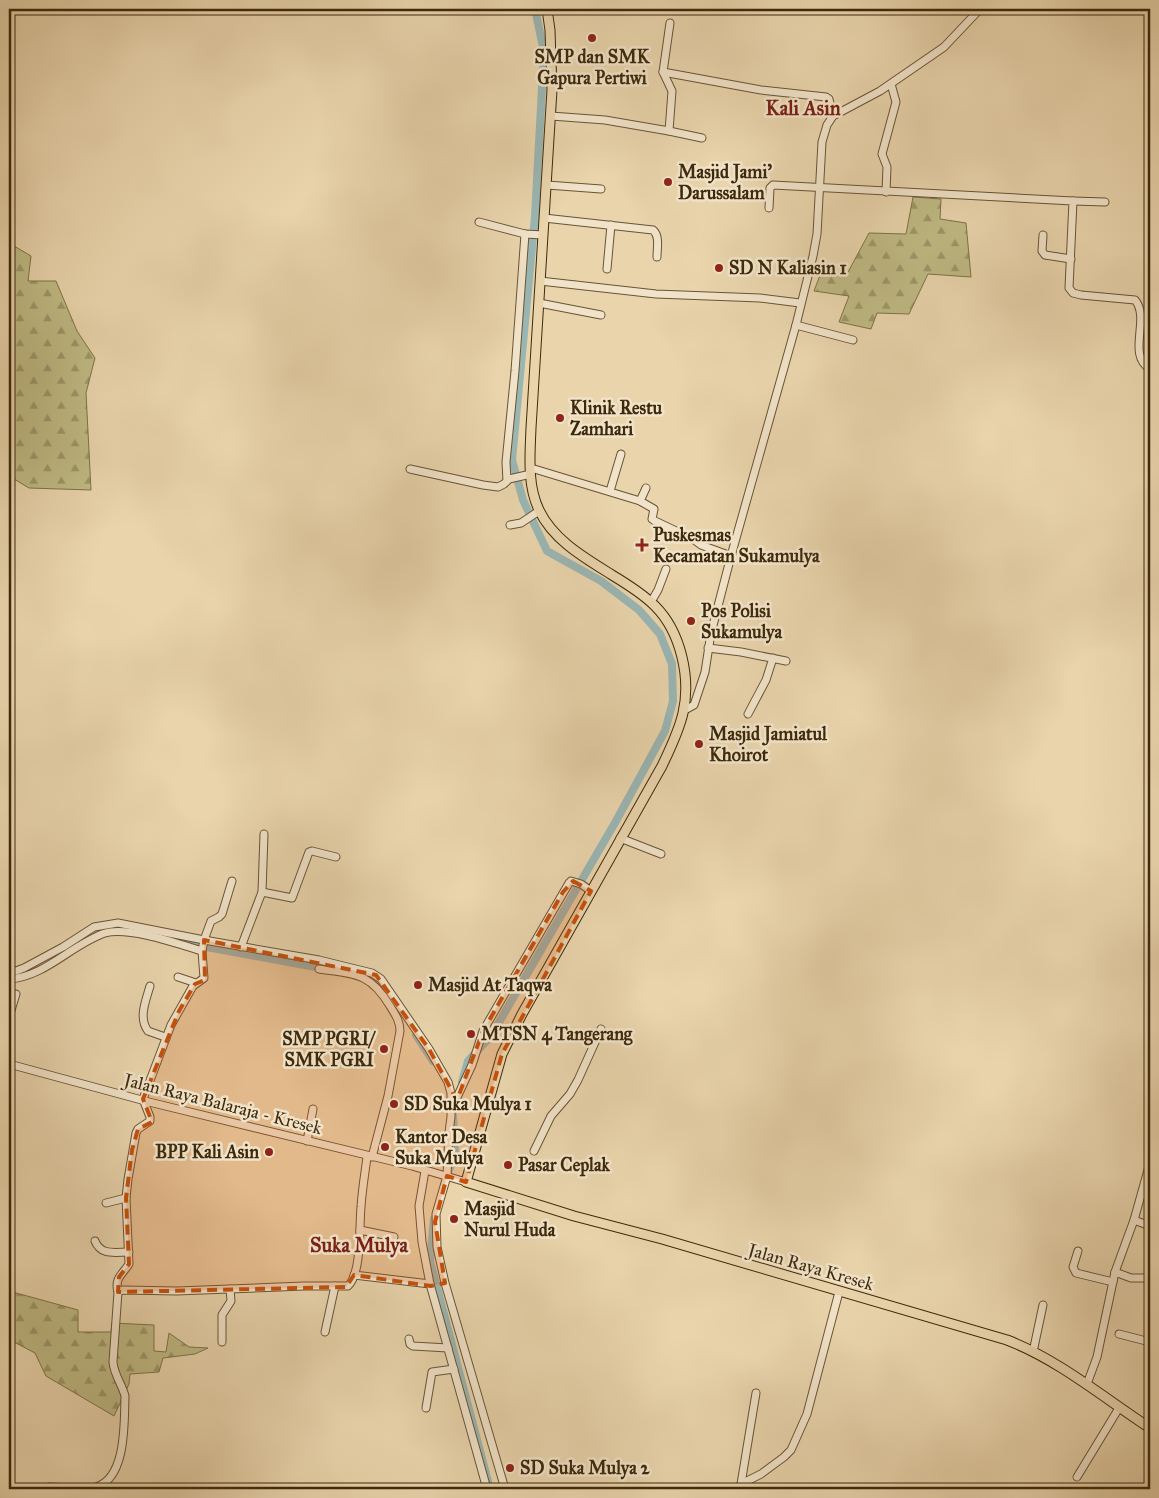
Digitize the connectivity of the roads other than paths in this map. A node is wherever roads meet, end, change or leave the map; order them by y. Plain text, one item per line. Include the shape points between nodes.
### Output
1 (547, 9) edge
2 (980, 9) edge
3 (670, 23) dead end
4 (663, 72) junction
5 (891, 84) junction
6 (551, 116) junction
7 (833, 116) junction
8 (669, 131) junction
9 (702, 138) dead end
10 (546, 185) junction
11 (820, 188) junction
12 (602, 189) dead end
13 (886, 192) junction
14 (1073, 201) junction
15 (1105, 202) dead end
16 (769, 208) dead end
17 (544, 218) junction
18 (479, 222) dead end
19 (611, 225) junction
20 (526, 235) junction
21 (542, 235) junction
22 (1043, 236) dead end
23 (657, 257) dead end
24 (1071, 259) junction
25 (607, 269) dead end
26 (540, 281) junction
27 (539, 303) junction
28 (800, 304) junction
29 (602, 315) dead end
30 (796, 325) junction
31 (853, 340) dead end
32 (1150, 370) edge
33 (622, 454) dead end
34 (410, 469) dead end
35 (527, 472) junction
36 (508, 480) junction
37 (646, 488) dead end
38 (610, 491) junction
39 (640, 500) junction
40 (537, 513) junction
41 (510, 525) dead end
42 (731, 556) junction
43 (666, 569) dead end
44 (651, 602) junction
45 (708, 648) junction
46 (773, 658) junction
47 (786, 661) dead end
48 (683, 711) junction
49 (748, 714) dead end
50 (264, 834) dead end
51 (620, 838) junction
52 (661, 854) dead end
53 (336, 857) dead end
54 (232, 881) dead end
55 (591, 891) junction
56 (262, 892) junction
57 (203, 946) junction
58 (241, 947) junction
59 (319, 969) dead end
60 (9, 970) edge
61 (178, 977) dead end
62 (9, 979) edge
63 (196, 983) junction
64 (150, 986) dead end
65 (16, 994) dead end
66 (9, 1017) edge
67 (601, 1029) dead end
68 (166, 1037) junction
69 (9, 1064) edge
70 (143, 1099) junction
71 (314, 1109) dead end
72 (451, 1109) junction
73 (307, 1140) junction
74 (534, 1151) dead end
75 (370, 1157) junction
76 (1150, 1163) edge
77 (428, 1171) junction
78 (445, 1176) junction
79 (466, 1182) junction
80 (126, 1198) junction
81 (106, 1203) dead end
82 (1134, 1220) junction
83 (1150, 1226) edge
84 (360, 1230) junction
85 (394, 1237) dead end
86 (95, 1241) dead end
87 (1078, 1251) dead end
88 (130, 1252) junction
89 (1115, 1272) junction
90 (354, 1275) junction
91 (1150, 1278) edge
92 (1112, 1282) junction
93 (436, 1284) junction
94 (335, 1286) junction
95 (230, 1289) junction
96 (118, 1292) junction
97 (840, 1292) junction
98 (1043, 1305) dead end
99 (325, 1332) dead end
100 (1118, 1334) dead end
101 (409, 1339) dead end
102 (222, 1342) dead end
103 (1150, 1342) edge
104 (448, 1348) junction
105 (1034, 1352) junction
106 (454, 1369) junction
107 (1087, 1384) junction
108 (756, 1393) dead end
109 (426, 1408) dead end
110 (1120, 1408) junction
111 (1150, 1428) edge
112 (1077, 1476) dead end
113 (49, 1487) dead end
114 (739, 1487) edge
115 (95, 1489) edge
116 (487, 1489) edge
117 (505, 1489) edge

1 - 6 main road via 551,44
2 - 5 street via 944,46
3 - 4 street
4 - 7 street via 761,90 826,97
4 - 8 street via 673,96
5 - 7 street
5 - 13 street via 896,102 882,154 887,167
6 - 8 street via 605,120
6 - 10 main road
7 - 11 street via 824,132
8 - 9 street
10 - 12 street
10 - 17 main road
11 - 13 street
11 - 16 street via 772,186
11 - 28 street via 813,256
13 - 14 street
14 - 15 street
14 - 24 street
17 - 19 street
17 - 21 main road
18 - 20 street
19 - 23 street via 656,232
19 - 25 street
20 - 21 street
20 - 36 street via 506,462
21 - 26 main road
22 - 24 street via 1042,252 1045,255
24 - 32 street via 1069,288 1073,293 1135,300 1139,305 1140,358
26 - 27 main road
26 - 28 street via 647,293 760,298
27 - 29 street
27 - 35 main road
28 - 30 street
30 - 31 street
30 - 42 street
33 - 38 street
34 - 36 street via 493,487
35 - 36 street
35 - 38 street
35 - 40 main road
37 - 39 street
38 - 39 street
39 - 42 street via 654,509 652,519 655,521 701,545
40 - 41 street
40 - 44 main road via 569,547
42 - 45 street
43 - 44 street
44 - 48 main road via 669,624 679,644 683,667
45 - 46 street
45 - 48 street via 705,672 694,705
46 - 47 street
46 - 49 street via 766,680
48 - 51 main road via 662,766
50 - 56 street
51 - 52 street
51 - 55 main road
53 - 56 street via 310,851 292,898
54 - 57 street via 222,914 211,920
55 - 72 street via 571,881 563,892 483,1031
55 - 79 main road via 502,1054
56 - 58 street
57 - 58 street
57 - 60 street via 124,923 112,923 94,927 24,968
57 - 62 street via 112,932 96,937 29,974
57 - 63 street via 204,977
58 - 72 street via 357,969 381,979 444,1076 451,1093
59 - 75 street via 372,982 384,995 399,1023 388,1096
61 - 63 street
63 - 68 street
64 - 68 street via 144,1024 148,1032
65 - 66 street
67 - 74 street via 578,1080 552,1116
68 - 70 street
69 - 70 street, Jalan Raya Balaraja - Kresek
70 - 73 street, Jalan Raya Balaraja - Kresek
70 - 80 street via 150,1119 136,1132
71 - 73 street
72 - 78 street
73 - 75 street, Jalan Raya Balaraja - Kresek
75 - 77 street, Jalan Raya Balaraja - Kresek
75 - 84 street via 360,1208
76 - 82 street
77 - 78 street, Jalan Raya Balaraja - Kresek
77 - 93 street via 420,1191 419,1219
78 - 79 street, Jalan Raya Kresek
78 - 93 street via 435,1222
79 - 97 main road, Jalan Raya Kresek
80 - 81 street
80 - 88 street
82 - 83 street
82 - 89 street
84 - 85 street
84 - 90 street
86 - 88 street via 101,1250
87 - 92 street via 1073,1267 1076,1273
88 - 96 street via 129,1264 118,1277
89 - 91 street via 1131,1278
89 - 92 street
90 - 93 street
90 - 94 street via 348,1286
92 - 107 street via 1097,1357
93 - 104 street
93 - 117 street
94 - 95 street
94 - 99 street
95 - 96 street
95 - 102 street via 232,1301 222,1315
96 - 115 street via 113,1362 125,1396 123,1437 115,1469 105,1483
97 - 105 main road, Jalan Raya Kresek via 987,1333
97 - 114 street via 807,1414 791,1450
98 - 105 street
100 - 103 street
101 - 104 street via 413,1346
104 - 106 street
105 - 107 main road, Jalan Raya Kresek
106 - 109 street via 432,1372
106 - 116 street
107 - 110 main road, Jalan Raya Kresek
108 - 114 street
110 - 111 main road, Jalan Raya Kresek
110 - 112 street
113 - 115 street

